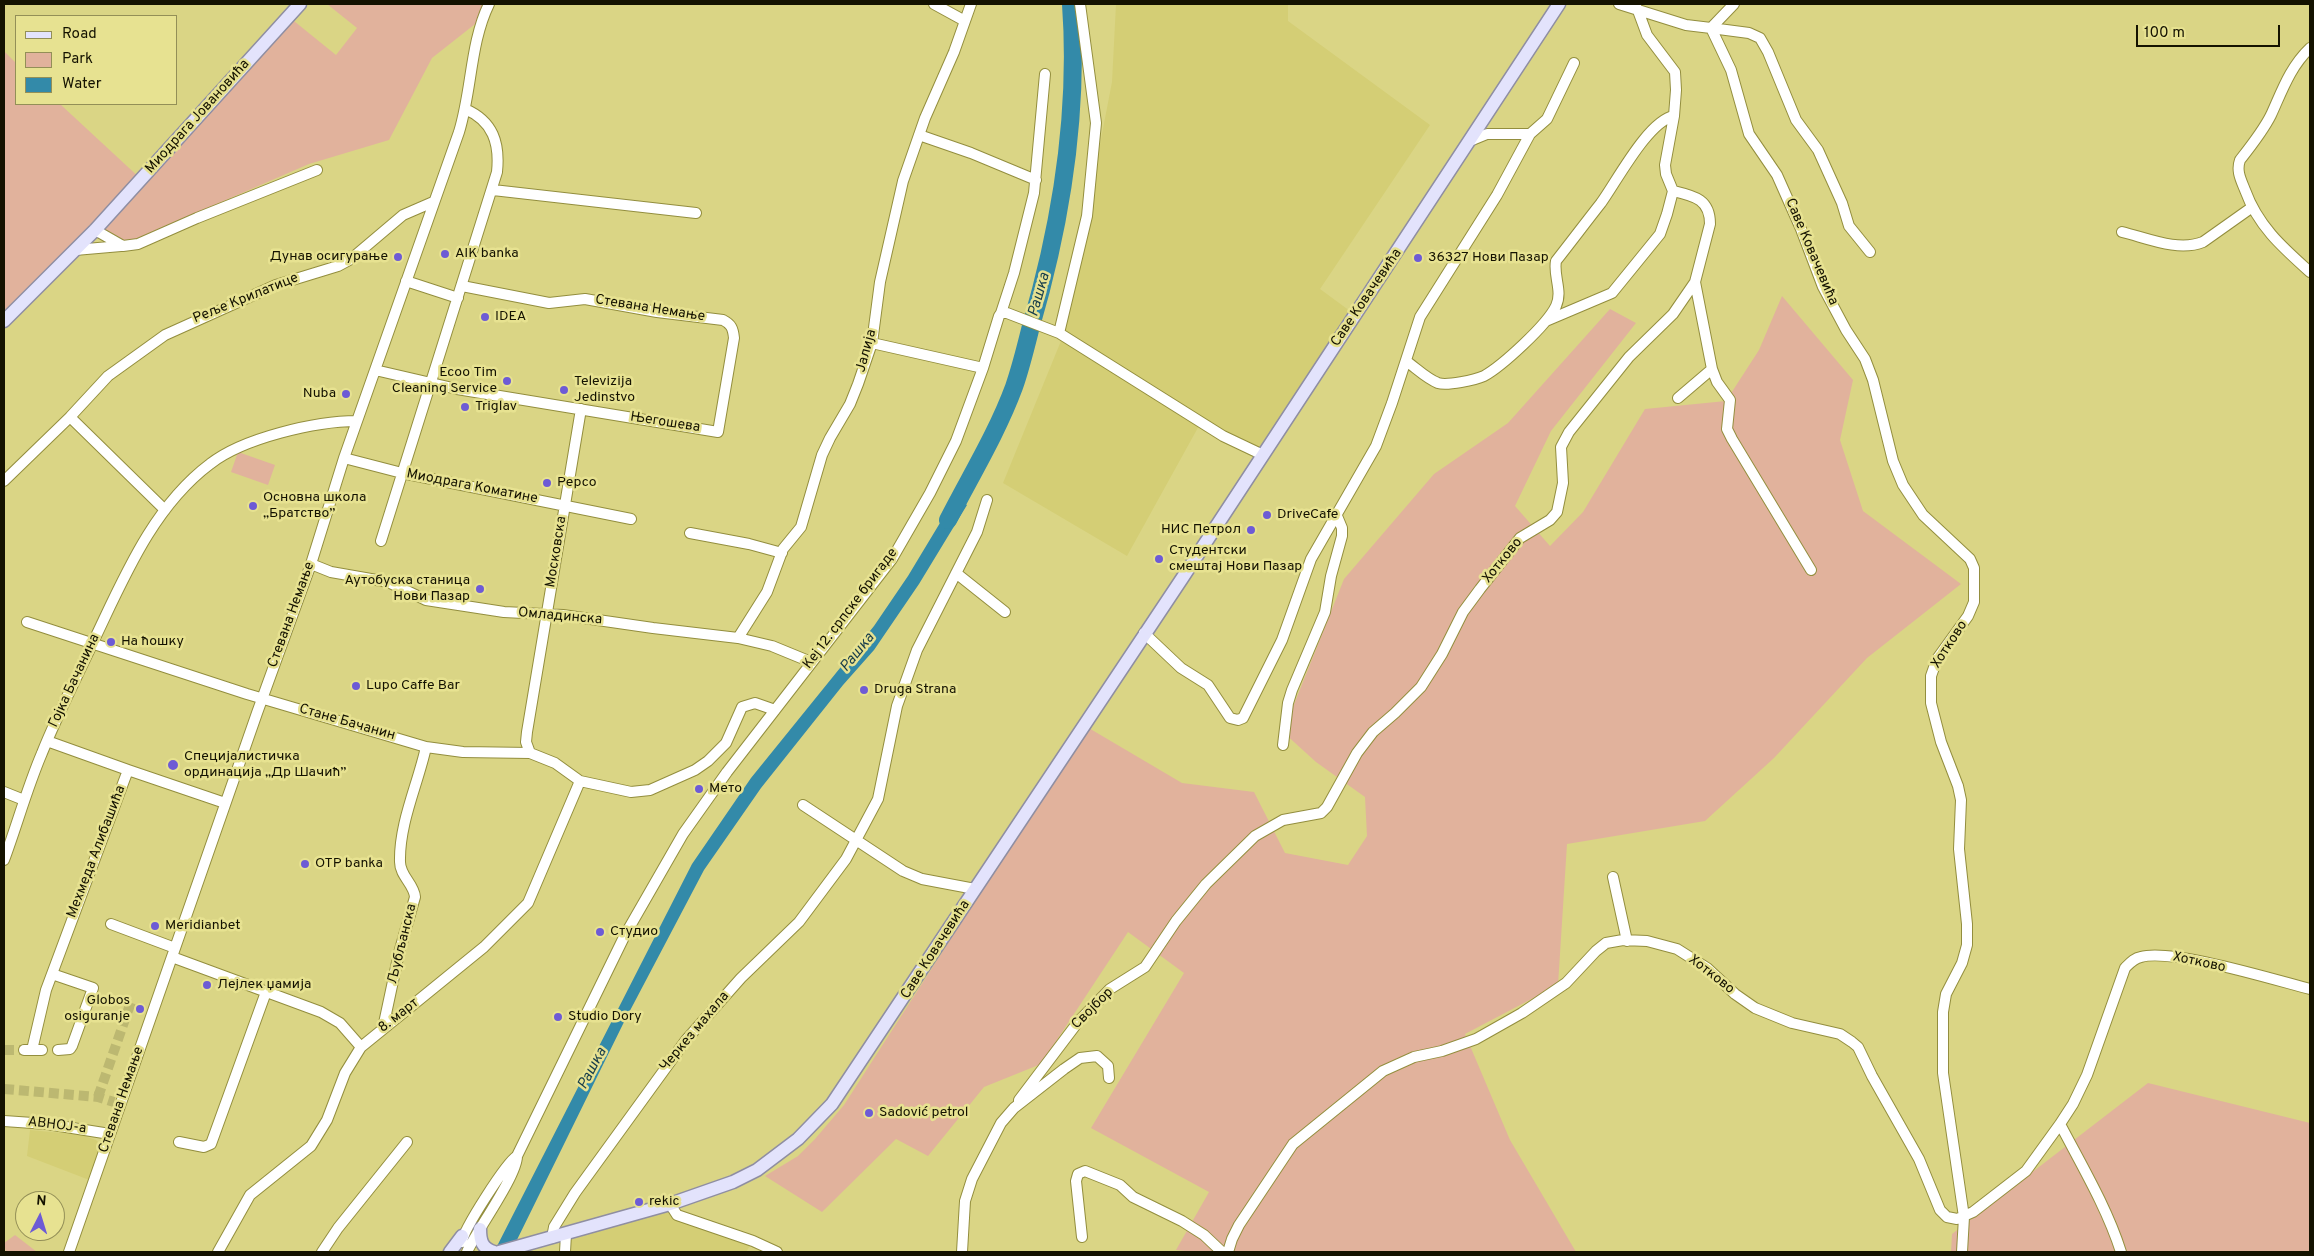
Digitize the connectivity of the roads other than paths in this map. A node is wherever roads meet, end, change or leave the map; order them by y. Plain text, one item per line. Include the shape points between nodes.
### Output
1 (300, 4) edge
2 (489, 4) edge
3 (934, 4) edge
4 (971, 4) edge
5 (1080, 4) edge
6 (1559, 4) edge
7 (1619, 4) edge
8 (1734, 4) edge
9 (1637, 8) junction
10 (965, 21) junction
11 (1711, 28) junction
12 (2310, 48) edge
13 (1574, 63) dead end
14 (1045, 74) dead end
15 (466, 109) junction
16 (1674, 116) junction
17 (1530, 134) junction
18 (918, 135) junction
19 (1470, 141) junction
20 (316, 170) dead end
21 (1036, 180) junction
22 (493, 190) junction
23 (1673, 191) junction
24 (433, 202) junction
25 (2251, 208) junction
26 (696, 213) dead end
27 (95, 230) junction
28 (2122, 232) dead end
29 (123, 246) junction
30 (75, 250) junction
31 (1870, 252) dead end
32 (2310, 272) edge
33 (406, 281) junction
34 (1696, 282) junction
35 (462, 286) junction
36 (458, 298) junction
37 (1002, 313) junction
38 (4, 321) edge
39 (1545, 322) junction
40 (1059, 333) junction
41 (872, 343) junction
42 (1406, 361) junction
43 (983, 368) junction
44 (1712, 369) junction
45 (375, 370) junction
46 (432, 383) junction
47 (1678, 398) dead end
48 (581, 409) junction
49 (70, 417) junction
50 (358, 421) junction
51 (718, 432) joint
52 (1263, 455) junction
53 (344, 458) junction
54 (402, 473) junction
55 (4, 480) edge
56 (986, 500) dead end
57 (564, 506) junction
58 (165, 510) junction
59 (1337, 516) junction
60 (631, 519) dead end
61 (690, 533) dead end
62 (381, 541) dead end
63 (782, 553) junction
64 (311, 564) junction
65 (1810, 570) dead end
66 (956, 573) junction
67 (1974, 602) joint
68 (1005, 612) dead end
69 (547, 614) junction
70 (26, 622) dead end
71 (1144, 633) junction
72 (738, 638) junction
73 (92, 645) junction
74 (811, 662) junction
75 (262, 699) junction
76 (775, 710) junction
77 (46, 741) junction
78 (1283, 745) dead end
79 (426, 746) junction
80 (530, 753) junction
81 (128, 770) junction
82 (580, 781) junction
83 (4, 792) edge
84 (24, 800) junction
85 (225, 803) junction
86 (803, 805) dead end
87 (856, 840) junction
88 (1236, 855) joint
89 (4, 860) edge
90 (1613, 877) dead end
91 (975, 889) junction
92 (111, 924) dead end
93 (1627, 941) junction
94 (173, 952) junction
95 (52, 974) junction
96 (2310, 989) edge
97 (266, 992) junction
98 (383, 1028) junction
99 (361, 1048) junction
100 (33, 1050) dead end
101 (58, 1050) dead end
102 (1109, 1078) dead end
103 (1020, 1104) junction
104 (4, 1121) edge
105 (2060, 1124) junction
106 (110, 1134) junction
107 (179, 1142) dead end
108 (407, 1142) dead end
109 (517, 1156) junction
110 (670, 1204) junction
111 (1964, 1217) junction
112 (566, 1234) junction
113 (480, 1235) junction
114 (462, 1236) junction
115 (1082, 1237) dead end
116 (552, 1238) junction
117 (323, 1251) edge
118 (69, 1252) edge
119 (218, 1252) edge
120 (450, 1252) edge
121 (463, 1252) edge
122 (467, 1252) edge
123 (494, 1252) edge
124 (499, 1252) edge
125 (565, 1252) edge
126 (777, 1252) edge
127 (962, 1252) edge
128 (1222, 1252) edge
129 (1228, 1252) edge
130 (1962, 1252) edge
131 (2121, 1252) edge

1 - 27 main road, Миодрага Јовановића
2 - 15 street, Стевана Немање via 480,26
3 - 10 street
4 - 10 street, Јалија
5 - 40 street via 1096,123 1087,216
6 - 19 main road, Саве Ковачевића
7 - 9 street
8 - 11 street
9 - 11 street via 1686,25
9 - 16 street via 1647,35 1675,72
10 - 18 street, Јалија
11 - 31 street via 1749,33 1760,38 1796,120 1818,150 1849,226
11 - 67 street, Саве Ковачевића via 1731,70 1749,134 1777,175 1823,287 1865,359 1893,461 1903,485 1923,515 1970,559 1975,575
12 - 25 street via 2293,68 2271,115 2240,160 2239,176
13 - 17 street via 1547,118
14 - 21 street
15 - 22 street via 480,116 495,140 498,163
15 - 24 street, Стевана Немање
16 - 23 street via 1665,165
16 - 39 street via 1666,117 1644,139 1556,261 1559,294 1556,306
17 - 19 street via 1487,134
17 - 42 street via 1497,195 1420,317
18 - 21 street
18 - 41 street, Јалија via 888,242
19 - 52 main road, Саве Ковачевића
20 - 29 street via 146,241
21 - 37 street, Кеј 12. српске бригаде
22 - 26 street
22 - 35 street
23 - 34 street via 1694,197 1707,206 1710,224
23 - 39 street via 1660,234 1612,292
24 - 33 street, Стевана Немање
24 - 49 street, Реље Крилатице via 403,215 345,262 276,284 172,331 108,376
25 - 28 street via 2195,245 2174,245
25 - 32 street via 2280,246
27 - 29 street
27 - 30 main road, Миодрага Јовановића
29 - 30 street
30 - 38 main road, Миодрага Јовановића
33 - 36 street
33 - 45 street, Стевана Немање
34 - 44 street
34 - 88 street, Хотково via 1569,432 1561,447 1562,483 1557,512 1550,520 1520,538 1463,612 1442,654 1420,687 1357,752 1328,807 1321,813 1282,820 1255,836
35 - 36 street
35 - 51 street, Стевана Немање via 549,303 584,299 729,323 734,338
36 - 46 street
37 - 40 street
37 - 43 street, Кеј 12. српске бригаде via 996,321
39 - 42 street via 1484,376 1464,382 1439,383
40 - 52 street via 1223,436
41 - 43 street
41 - 63 street, Јалија via 850,404 822,455 801,527
42 - 59 street via 1376,446
43 - 74 street, Кеј 12. српске бригаде via 956,441 892,558
44 - 47 street
44 - 65 street via 1730,400 1727,429
45 - 46 street, Његошева
45 - 50 street, Стевана Немање
46 - 48 street, Његошева
46 - 54 street
48 - 51 street, Његошева
48 - 57 street, Московска
49 - 55 street, Реље Крилатице
49 - 58 street
50 - 53 street, Стевана Немање
50 - 58 street, Гојка Бачанина via 278,434 234,448 186,484
52 - 71 main road, Саве Ковачевића
53 - 54 street, Миодрага Коматине
53 - 64 street, Стевана Немање
54 - 57 street, Миодрага Коматине
54 - 62 street
56 - 66 street, Черкез махала via 976,532
57 - 60 street, Миодрага Коматине
57 - 69 street, Московска
58 - 73 street, Гојка Бачанина via 132,562
59 - 71 street via 1311,559 1282,640 1242,718 1230,718 1208,685 1181,668
59 - 78 street via 1342,536 1325,612 1292,690
61 - 63 street
63 - 72 street, Јалија via 768,592
64 - 69 street, Омладинска via 332,572 388,582 426,600 504,612
64 - 75 street, Стевана Немање
66 - 68 street
66 - 87 street, Черкез махала via 917,650 897,706 878,799
67 - 111 street, Хотково via 1968,616 1937,659 1931,676 1931,703 1961,800 1959,849 1967,945 1946,994 1943,1073
69 - 72 street, Омладинска
69 - 80 street, Московска via 527,732
70 - 73 street, Стане Бачанин
71 - 91 main road, Саве Ковачевића
72 - 74 street, Омладинска via 772,646
73 - 75 street, Стане Бачанин
73 - 77 street, Гојка Бачанина
74 - 76 street, Кеј 12. српске бригаде
75 - 79 street, Стане Бачанин
75 - 85 street, Стевана Немање
76 - 82 street, Стане Бачанин via 755,703 742,708 722,750 702,766 640,793
76 - 109 street, Кеј 12. српске бригаде via 700,809 665,862 604,976
77 - 81 street
77 - 84 street, Гојка Бачанина
79 - 80 street, Стане Бачанин via 463,752
79 - 98 street, Љубљанска via 400,854 401,869 415,897
80 - 82 street, Стане Бачанин via 561,766
81 - 85 street, Мехмеда Алибашића
81 - 95 street, Мехмеда Алибашића
82 - 98 street, 8. март via 528,903 484,947
83 - 84 street
84 - 89 street, Гојка Бачанина
85 - 94 street, Стевана Немање
86 - 87 street
87 - 91 street via 903,871 922,879
87 - 116 street, Черкез махала via 846,859 799,922 741,978 686,1040 575,1193 554,1227
88 - 103 street, Својбор via 1206,884 1145,967 1110,989 1078,1022 1019,1100
90 - 93 street
91 - 110 main road, Саве Ковачевића via 822,1117 758,1170
92 - 94 street
93 - 111 street, Хотково via 1646,941 1677,949 1707,968 1734,994 1756,1008 1792,1023 1840,1034 1852,1042 1858,1047 1919,1158 1940,1210 1947,1217
93 - 129 street, Хотково via 1606,944 1566,983 1522,1013 1476,1038 1414,1057 1383,1071 1293,1144 1254,1200 1232,1238
94 - 97 street
94 - 106 street, Стевана Немање via 117,1103
95 - 100 street, Мехмеда Алибашића
95 - 101 street via 93,988 72,1046
96 - 105 street, Хотково via 2164,955 2141,956 2125,968 2087,1075
97 - 99 street via 321,1012 340,1023
97 - 107 street via 213,1141 209,1147
98 - 99 street, 8. март
99 - 119 street, 8. март via 345,1073 327,1120 311,1146 250,1195
102 - 103 street, Својбор via 1108,1066 1097,1056 1080,1058
103 - 127 street, Својбор via 1001,1123 972,1179 964,1209
104 - 106 street, АВНОЈ-а
105 - 111 street, Хотково via 2026,1172
105 - 131 street
106 - 118 street, Стевана Немање
108 - 117 street
109 - 113 street, Кеј 12. српске бригаде via 517,1162
109 - 114 street, Кеј 12. српске бригаде via 511,1159
110 - 112 main road, Саве Ковачевића
110 - 126 street via 677,1215
111 - 130 street, Хотково
112 - 116 main road, Саве Ковачевића
112 - 125 street
113 - 122 street, Кеј 12. српске бригаде
113 - 123 main road via 485,1248
114 - 120 main road
114 - 121 street
115 - 128 street via 1076,1181 1078,1174 1085,1171 1120,1185 1133,1196 1182,1221
116 - 124 main road, Саве Ковачевића

